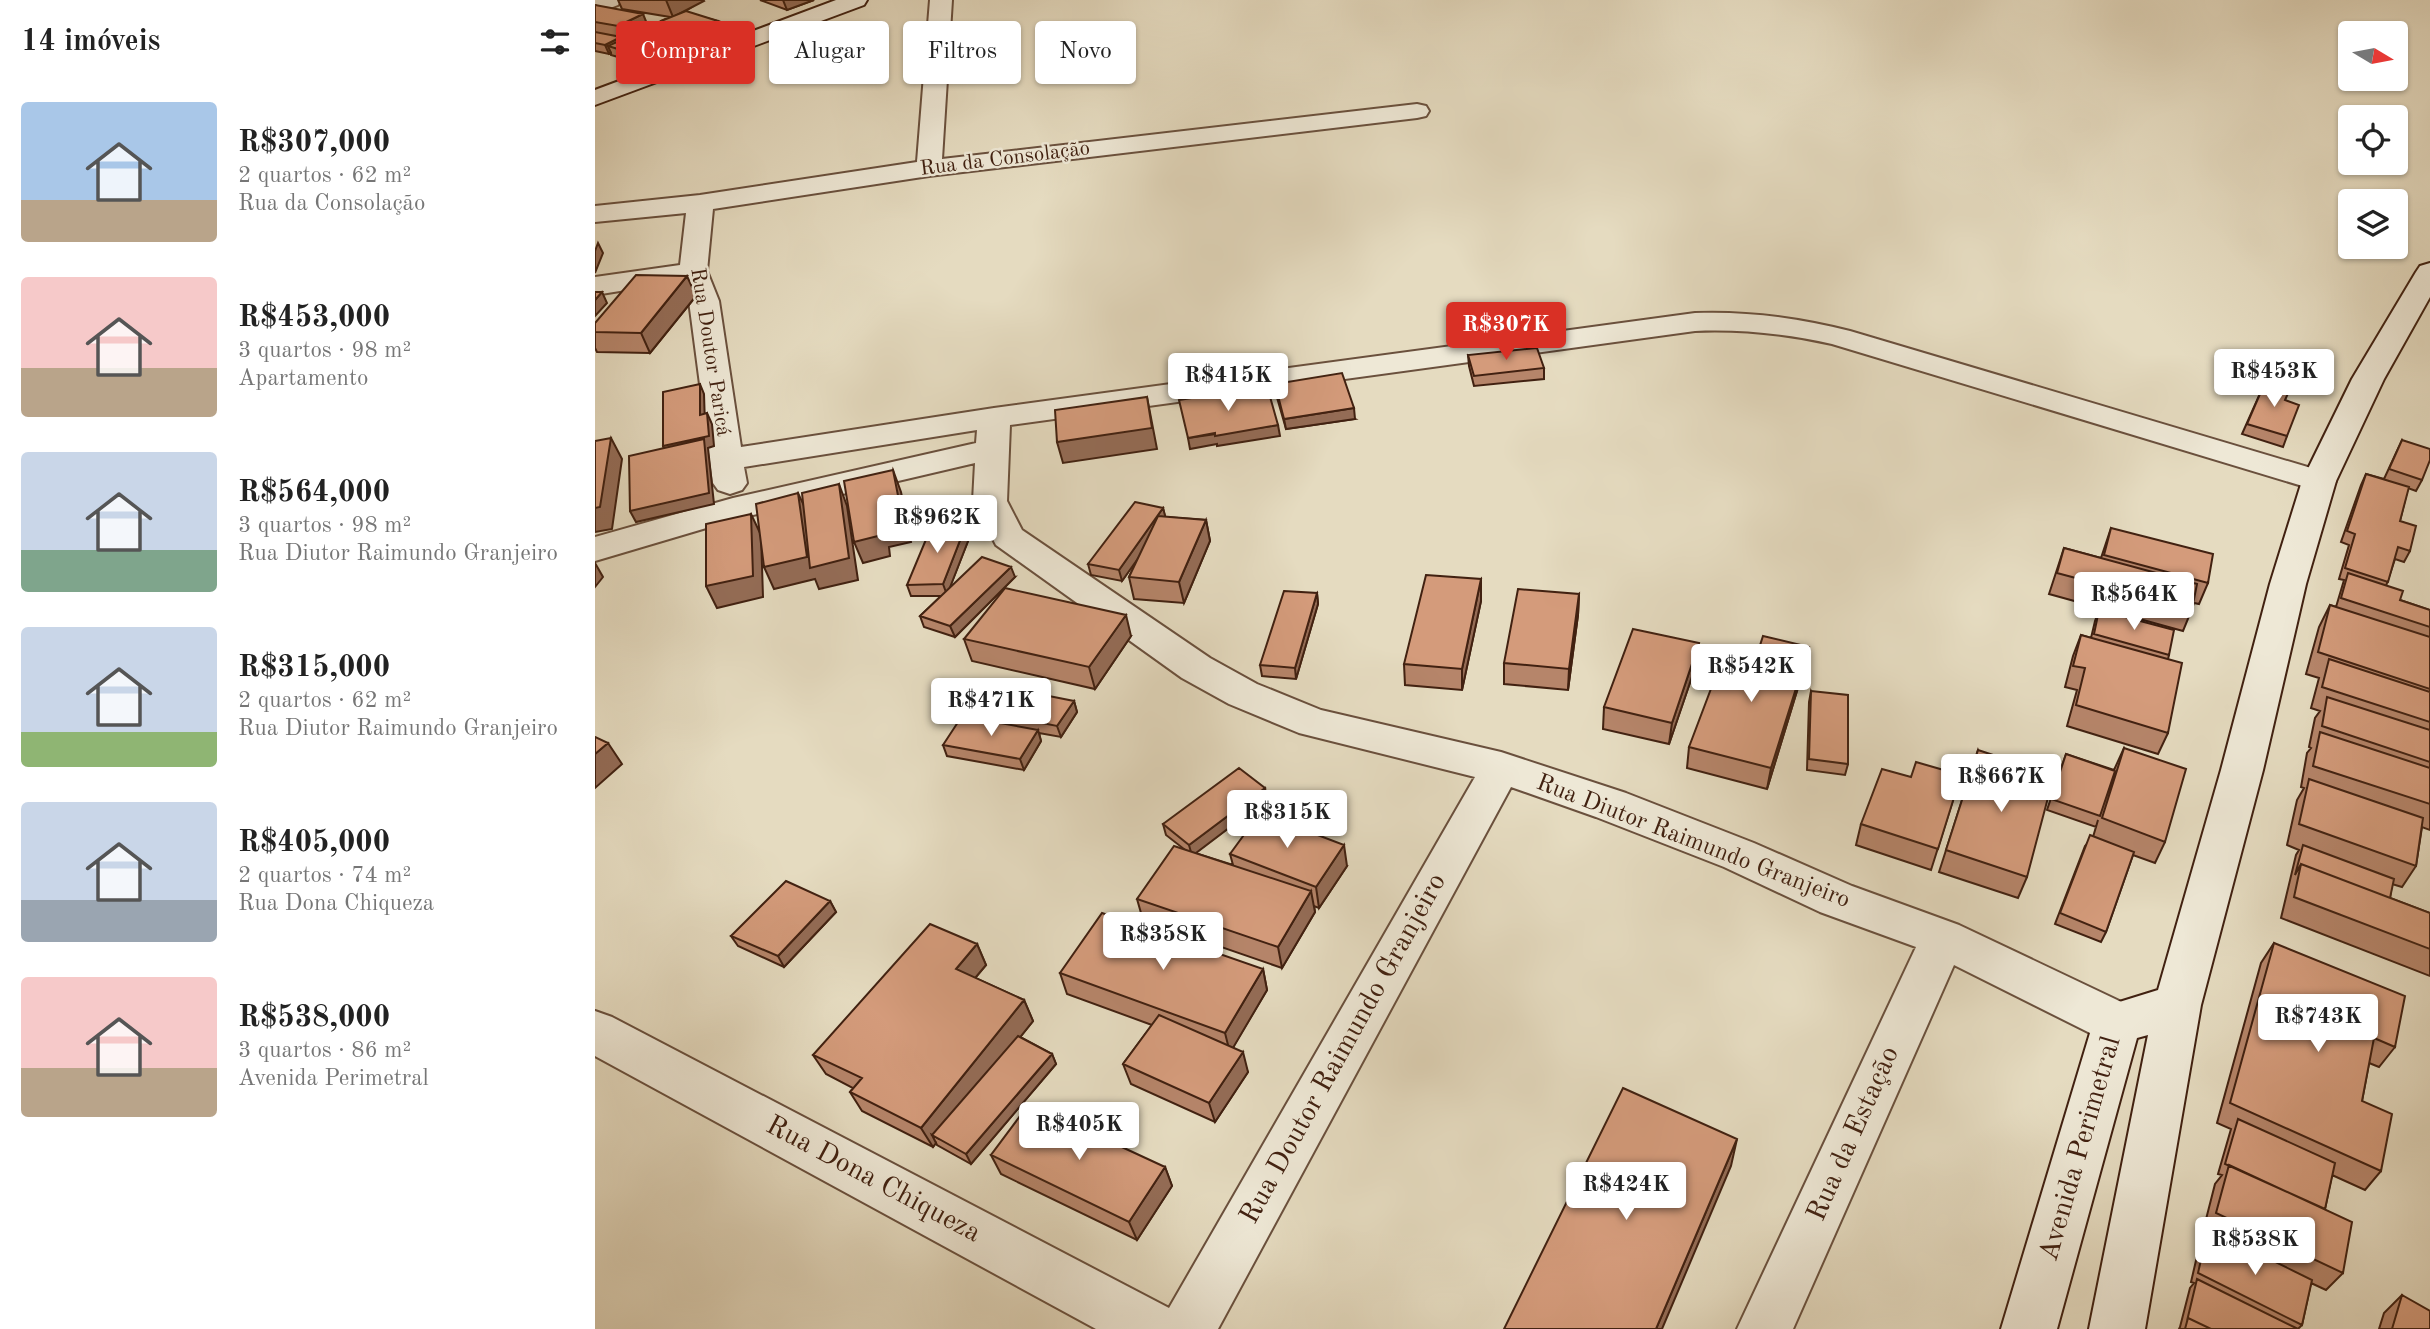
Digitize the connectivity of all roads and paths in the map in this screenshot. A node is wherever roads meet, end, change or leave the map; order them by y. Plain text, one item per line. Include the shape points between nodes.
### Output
1 (610, 0) edge
2 (856, 0) edge
3 (941, 0) edge
4 (595, 8) edge
5 (595, 98) edge
6 (1417, 111) dead end
7 (929, 168) junction
8 (700, 203) junction
9 (595, 214) edge
10 (693, 271) junction
11 (2430, 272) edge
12 (595, 286) edge
13 (993, 434) junction
14 (728, 459) junction
15 (2319, 481) junction
16 (733, 509) junction
17 (595, 549) edge
18 (1501, 768) junction
19 (1943, 939) junction
20 (2178, 1005) junction
21 (2117, 1023) junction
22 (595, 1032) edge
23 (1152, 1329) edge
24 (1188, 1329) edge
25 (1765, 1329) edge
26 (2029, 1329) edge
27 (2117, 1329) edge

1 - 4 street
2 - 5 street
3 - 7 street
6 - 7 street, Rua da Consolação
7 - 8 street, Rua da Consolação
8 - 9 street, Rua da Consolação
8 - 10 street, Rua Doutor Paricá
10 - 12 street
10 - 14 street, Rua Doutor Paricá via 704,302
11 - 15 street via 2368,379
13 - 14 street
13 - 15 street via 1730,320 1839,337
13 - 16 street
13 - 18 street, Rua Diutor Raimundo Granjeiro via 990,501 1008,537 1196,668 1243,694 1313,723
14 - 16 street, Rua Doutor Paricá
15 - 20 street
16 - 17 street
18 - 19 street, Rua Diutor Raimundo Granjeiro via 1713,845
18 - 24 street, Rua Doutor Raimundo Granjeiro
19 - 21 street, Rua Diutor Raimundo Granjeiro
19 - 25 street, Rua da Estação
20 - 21 street, Avenida Perimetral
20 - 27 street
21 - 26 street, Avenida Perimetral
22 - 23 street, Rua Dona Chiqueza

